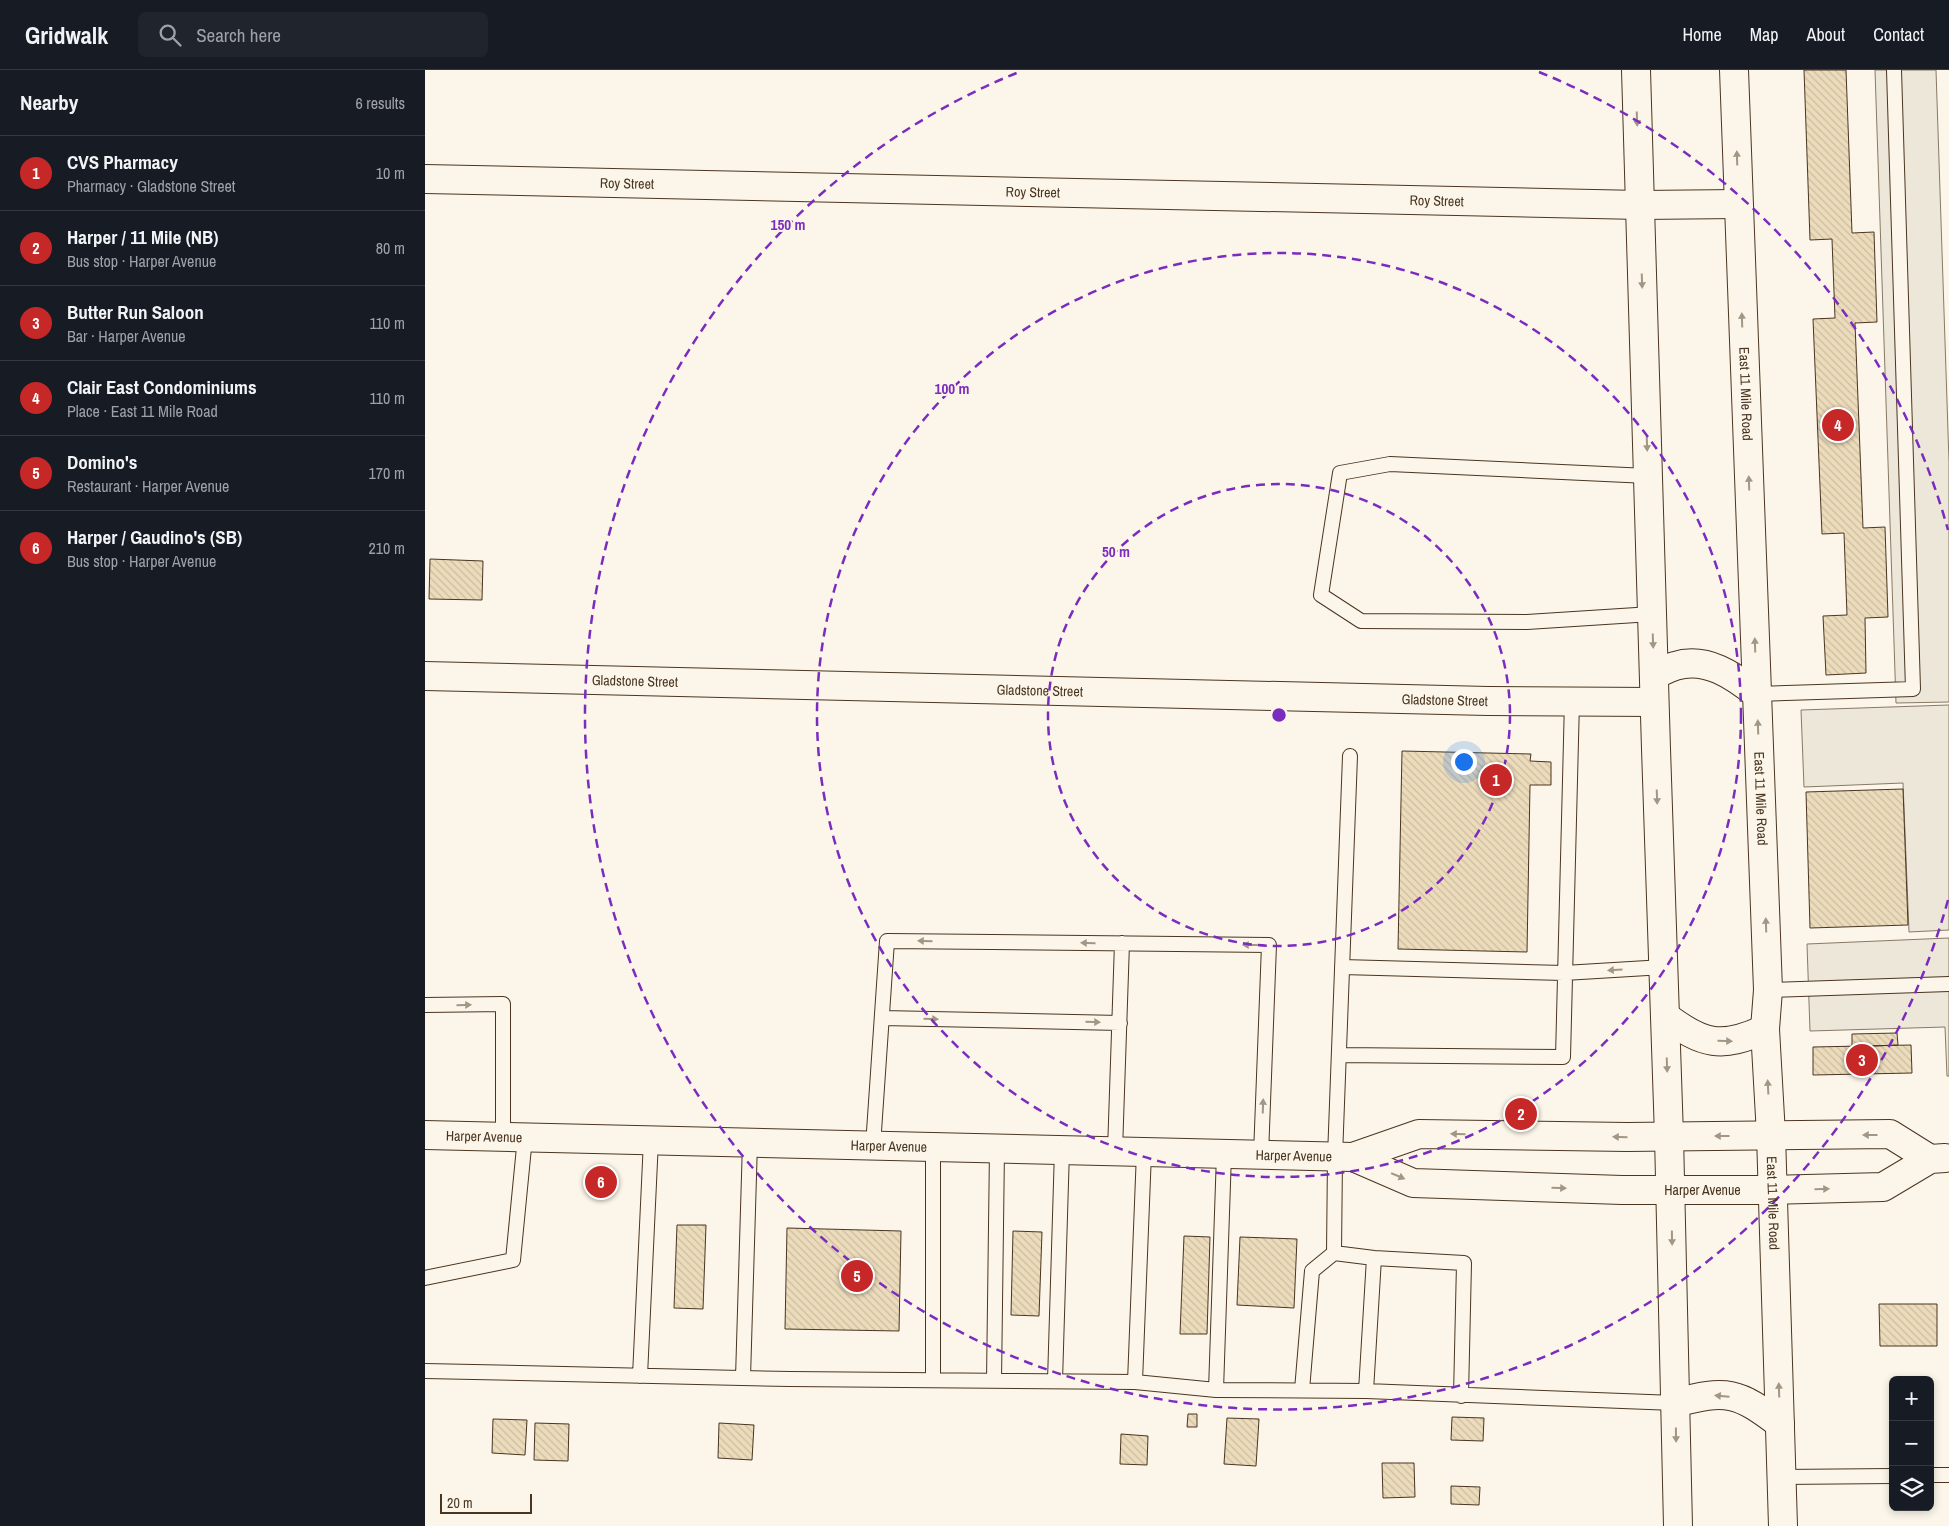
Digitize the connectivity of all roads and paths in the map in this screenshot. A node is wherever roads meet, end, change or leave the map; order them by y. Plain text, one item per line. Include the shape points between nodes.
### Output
1 (1636, 70) edge
2 (1735, 70) edge
3 (1894, 70) edge
4 (425, 179) edge
5 (1738, 204) junction
6 (1640, 205) junction
7 (1648, 476) junction
8 (1652, 614) junction
9 (1654, 675) junction
10 (425, 676) edge
11 (1757, 694) junction
12 (1572, 701) junction
13 (1654, 702) junction
14 (1350, 756) dead end
15 (1122, 944) junction
16 (1342, 967) junction
17 (1664, 967) junction
18 (1564, 973) junction
19 (1949, 984) edge
20 (1768, 990) junction
21 (425, 1005) edge
22 (1665, 1016) junction
23 (882, 1018) junction
24 (1120, 1023) junction
25 (1765, 1029) junction
26 (1339, 1055) junction
27 (425, 1134) edge
28 (1669, 1136) junction
29 (1771, 1136) junction
30 (514, 1137) junction
31 (651, 1140) junction
32 (750, 1142) junction
33 (873, 1146) junction
34 (933, 1147) junction
35 (997, 1148) junction
36 (1063, 1150) junction
37 (1115, 1151) junction
38 (1144, 1152) junction
39 (1224, 1154) junction
40 (1261, 1155) junction
41 (1344, 1157) junction
42 (1939, 1158) edge
43 (1671, 1189) junction
44 (1773, 1190) junction
45 (1334, 1253) junction
46 (1374, 1258) junction
47 (425, 1278) edge
48 (425, 1371) edge
49 (640, 1376) junction
50 (743, 1378) junction
51 (933, 1380) junction
52 (994, 1381) junction
53 (1055, 1381) junction
54 (1135, 1382) junction
55 (1215, 1390) junction
56 (1302, 1390) junction
57 (1366, 1391) junction
58 (1461, 1396) junction
59 (1675, 1403) junction
60 (1779, 1424) junction
61 (1934, 1475) edge
62 (1949, 1475) edge
63 (1889, 1476) edge
64 (1781, 1478) junction
65 (1677, 1526) edge
66 (1783, 1526) edge

1 -> 6 main road
5 -> 2 main road, East 11 Mile Road
3 - 11 lane via 1913,689
4 - 6 main road, Roy Street
5 - 6 main road
11 -> 5 main road, East 11 Mile Road
6 -> 7 main road
7 - 8 main road
7 - 8 lane via 1390,464 1340,473 1321,595 1361,621 1527,622
8 -> 9 main road
9 - 11 main road via 1676,665 1695,663 1717,668
9 - 13 main road
10 - 12 main road, Gladstone Street
20 -> 11 main road, East 11 Mile Road
12 - 13 main road, Gladstone Street
12 - 18 lane
13 -> 17 main road
14 - 16 lane
15 -> 23 lane via 887,941
15 - 24 lane
40 -> 15 lane via 1269,945
16 - 18 lane
16 - 26 lane
17 -> 18 lane
17 - 22 main road
18 - 26 lane via 1563,1057
19 - 20 lane
20 - 25 main road, East 11 Mile Road
21 -> 30 lane via 503,1004
22 -> 25 main road via 1685,1031 1704,1039 1727,1042
22 -> 28 main road
23 -> 24 lane
23 - 33 lane
24 - 37 lane
29 -> 25 main road, East 11 Mile Road
26 - 41 lane
27 - 30 main road, Harper Avenue
29 -> 28 main road, Harper Avenue
28 -> 41 main road, Harper Avenue via 1419,1134
28 - 43 main road
42 -> 29 main road, Harper Avenue via 1890,1134
29 - 44 main road, East 11 Mile Road
30 - 31 main road, Harper Avenue
30 - 47 lane via 513,1260
31 - 32 main road, Harper Avenue
31 - 49 lane
32 - 33 main road, Harper Avenue
32 - 50 lane
33 - 34 main road, Harper Avenue
34 - 35 main road, Harper Avenue
34 - 51 lane
35 - 36 main road, Harper Avenue
35 - 52 lane
36 - 37 main road, Harper Avenue
36 - 53 lane
37 - 38 main road, Harper Avenue
38 - 39 main road, Harper Avenue
38 - 54 lane
39 - 40 main road, Harper Avenue
39 - 55 lane
40 - 41 main road, Harper Avenue
41 -> 43 main road, Harper Avenue via 1413,1183
41 - 45 lane
44 -> 42 main road, Harper Avenue via 1883,1187
43 - 44 main road, Harper Avenue
43 -> 59 main road
60 -> 44 main road, East 11 Mile Road
45 - 46 lane
45 - 56 lane via 1312,1270
46 - 57 lane
46 - 58 lane via 1464,1263
48 - 49 lane
49 - 50 lane
50 - 51 lane
51 - 52 lane
52 - 53 lane
53 - 54 lane
54 - 55 lane
55 - 56 lane
56 - 57 lane
57 - 58 lane
58 - 59 lane
60 -> 59 main road via 1741,1398 1717,1394
59 -> 65 main road
60 - 64 main road, East 11 Mile Road
61 - 62 lane
63 - 64 lane
64 - 66 main road, East 11 Mile Road

